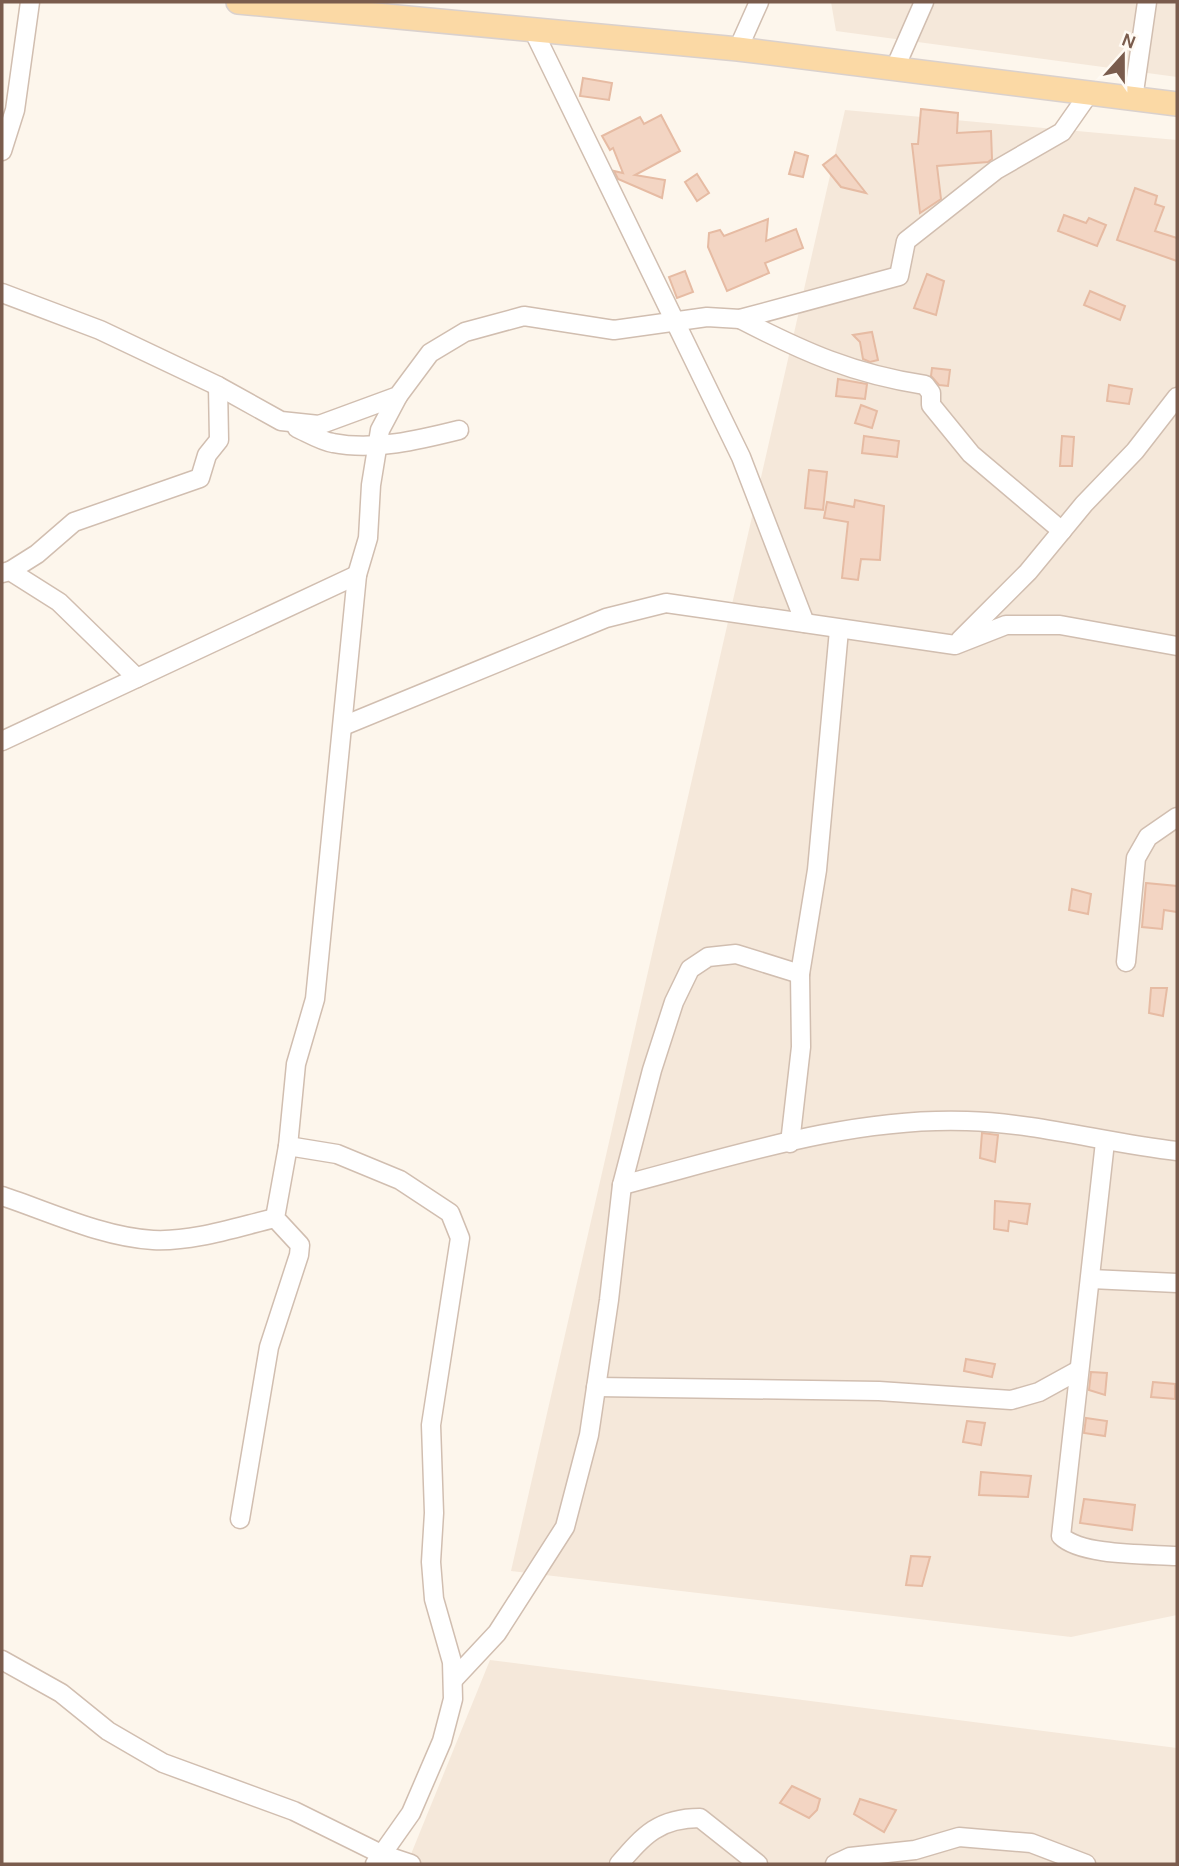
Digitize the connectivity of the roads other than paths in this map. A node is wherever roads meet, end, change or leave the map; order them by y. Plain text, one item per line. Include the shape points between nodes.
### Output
1 (30, 2) edge
2 (238, 2) edge
3 (759, 2) edge
4 (924, 2) edge
5 (1147, 2) edge
6 (409, 10) edge
7 (534, 32) junction
8 (738, 49) junction
9 (895, 68) junction
10 (1090, 92) junction
11 (1133, 99) junction
12 (1177, 104) edge
13 (2, 151) edge
14 (2, 293) edge
15 (740, 320) junction
16 (673, 321) junction
17 (218, 386) junction
18 (398, 396) junction
19 (1177, 397) edge
20 (281, 421) junction
21 (459, 430) dead end
22 (378, 444) junction
23 (1062, 531) junction
24 (6, 572) edge
25 (357, 575) junction
26 (805, 623) junction
27 (839, 630) junction
28 (955, 645) junction
29 (1177, 646) edge
30 (137, 678) junction
31 (343, 726) junction
32 (2, 741) edge
33 (1177, 817) edge
34 (1126, 962) dead end
35 (800, 974) junction
36 (1105, 1142) junction
37 (790, 1143) junction
38 (288, 1146) junction
39 (1177, 1151) edge
40 (622, 1185) junction
41 (2, 1196) edge
42 (275, 1218) junction
43 (1091, 1279) junction
44 (1177, 1283) edge
45 (1079, 1370) junction
46 (596, 1387) junction
47 (240, 1519) dead end
48 (1177, 1556) edge
49 (2, 1660) edge
50 (453, 1680) junction
51 (378, 1859) edge
52 (411, 1864) edge
53 (619, 1864) edge
54 (758, 1864) edge
55 (835, 1864) edge
56 (1086, 1864) edge

1 - 13 street via 15,110
2 - 6 main road
3 - 8 street
4 - 9 street
5 - 11 street
6 - 7 main road
7 - 8 main road
7 - 16 street
8 - 9 main road
9 - 10 main road
10 - 11 main road
10 - 15 street via 1062,131 996,170 906,241 899,276
11 - 12 main road
14 - 17 street via 100,330
15 - 16 street
15 - 23 street via 828,362 925,385 931,405 971,454
16 - 18 street via 614,330 524,316 465,332 430,353
16 - 26 street via 741,457
17 - 20 street
17 - 24 street via 219,440 207,455 200,478 74,522 37,554
18 - 20 street via 319,425
18 - 22 street via 380,430
19 - 23 street
20 - 22 street via 331,443
21 - 22 street
22 - 25 street via 368,538
23 - 28 street
24 - 30 street via 59,603
25 - 30 street
25 - 31 street
26 - 27 street
26 - 31 street via 666,603 606,618
27 - 28 street
27 - 35 street via 817,870
28 - 29 street via 1006,625 1060,625
30 - 32 street
31 - 38 street via 315,999 296,1064
33 - 34 street via 1148,837 1136,858
35 - 37 street via 801,1047
35 - 40 street via 736,954 708,957 690,969 652,1070
36 - 37 street via 967,1121 846,1130
36 - 39 street
36 - 43 street
37 - 40 street
38 - 42 street
38 - 50 street via 337,1154 400,1180 450,1213 460,1238 431,1425 434,1599
40 - 46 street
41 - 42 street via 114,1233 154,1240 219,1232
42 - 47 street via 300,1245 269,1347
43 - 44 street
43 - 45 street
45 - 46 street via 1011,1401 866,1390
45 - 48 street via 1061,1536 1068,1544 1086,1548
46 - 50 street via 589,1435 565,1527 497,1633
49 - 51 street via 61,1693 108,1731 163,1763 294,1811
50 - 51 street via 442,1741 411,1813
51 - 52 street
53 - 54 street via 659,1825 699,1818
55 - 56 street via 850,1857 915,1850 958,1837 1031,1843

